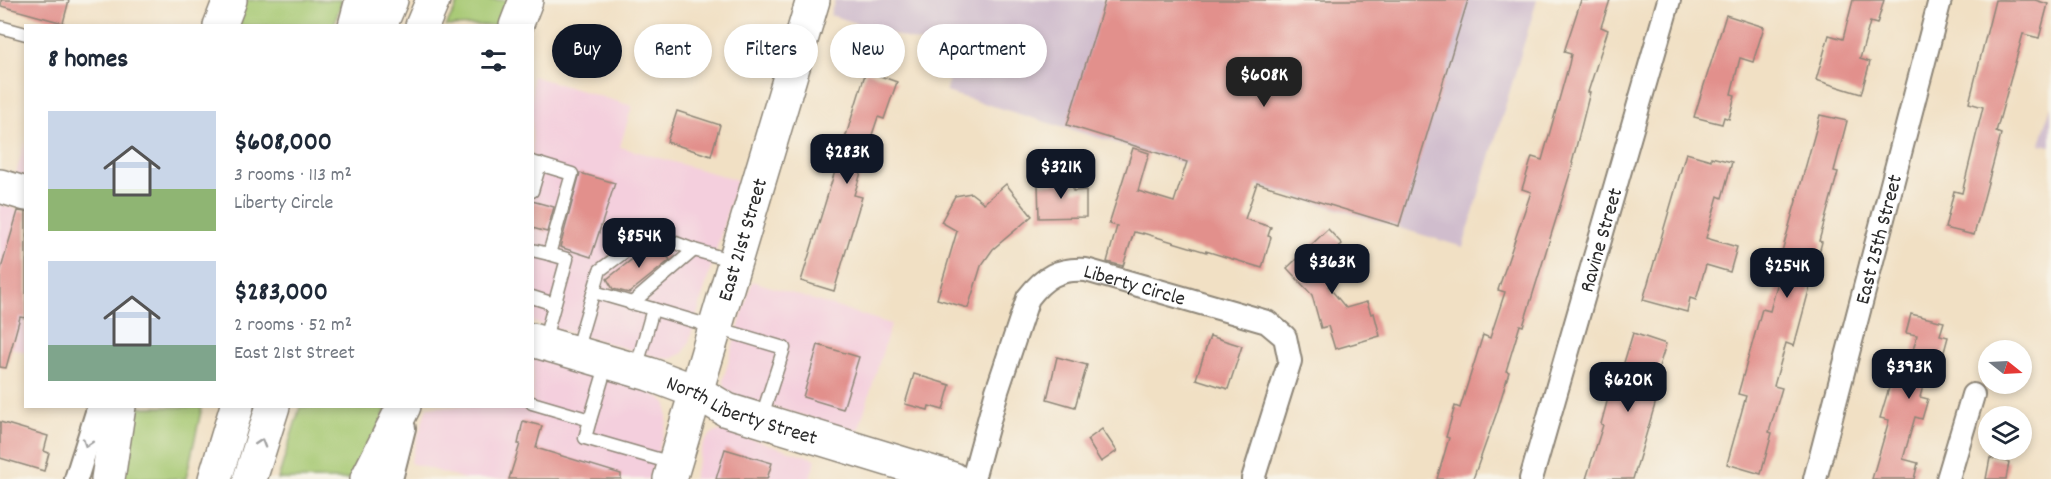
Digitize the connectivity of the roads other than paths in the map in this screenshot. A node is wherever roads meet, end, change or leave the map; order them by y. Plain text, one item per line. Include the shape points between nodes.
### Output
1 (220, 0) edge
2 (230, 0) edge
3 (362, 0) edge
4 (391, 0) edge
5 (433, 0) edge
6 (526, 0) edge
7 (813, 0) edge
8 (1669, 0) edge
9 (1940, 0) edge
10 (214, 24) edge
11 (221, 24) edge
12 (356, 24) edge
13 (381, 24) edge
14 (423, 24) edge
15 (517, 24) edge
16 (0, 27) edge
17 (24, 33) edge
18 (536, 163) edge
19 (0, 186) edge
20 (24, 193) edge
21 (534, 250) edge
22 (694, 250) junction
23 (549, 254) junction
24 (735, 261) junction
25 (594, 292) junction
26 (534, 298) edge
27 (554, 303) junction
28 (631, 304) junction
29 (653, 309) junction
30 (716, 327) junction
31 (538, 341) edge
32 (576, 352) junction
33 (622, 366) junction
34 (697, 392) junction
35 (1973, 395) dead end
36 (534, 404) edge
37 (98, 408) edge
38 (119, 408) edge
39 (236, 408) edge
40 (272, 408) edge
41 (403, 408) edge
42 (409, 408) edge
43 (590, 420) junction
44 (761, 421) junction
45 (672, 471) edge
46 (76, 479) edge
47 (108, 479) edge
48 (215, 479) edge
49 (250, 479) edge
50 (367, 479) edge
51 (391, 479) edge
52 (953, 479) edge
53 (973, 479) edge
54 (1253, 479) edge
55 (1531, 479) edge
56 (1815, 479) edge
57 (1948, 479) edge

1 - 10 street
2 - 11 main road
3 - 12 main road
4 - 13 main road
5 - 14 main road
6 - 15 main road
7 - 24 main road, East 21st Street
8 - 55 street, Ravine Street
9 - 56 street, East 25th Street
16 - 17 lane
18 - 23 lane via 572,174
19 - 20 main road
21 - 23 lane
22 - 24 lane
22 - 25 lane via 650,233 629,255 600,270
22 - 28 lane via 648,284
23 - 27 lane via 567,259
24 - 30 main road, East 21st Street
25 - 28 lane
25 - 32 lane
26 - 27 lane
27 - 31 lane
28 - 29 lane
29 - 30 lane
29 - 33 lane
30 - 34 main road, East 21st Street
30 - 44 lane via 784,348
31 - 32 main road, North Liberty Street
32 - 33 main road, North Liberty Street
33 - 34 main road, North Liberty Street
33 - 43 lane
34 - 44 main road, North Liberty Street via 727,410
34 - 45 main road, East 21st Street
35 - 57 street
36 - 43 lane
37 -> 46 street
38 - 47 main road
39 - 48 main road
49 -> 40 main road
41 - 50 main road
42 - 51 street
43 - 45 lane via 585,438
44 - 52 main road, North Liberty Street
53 - 54 street, Liberty Circle via 1028,298 1049,276 1073,269 1267,322 1285,338 1290,361

